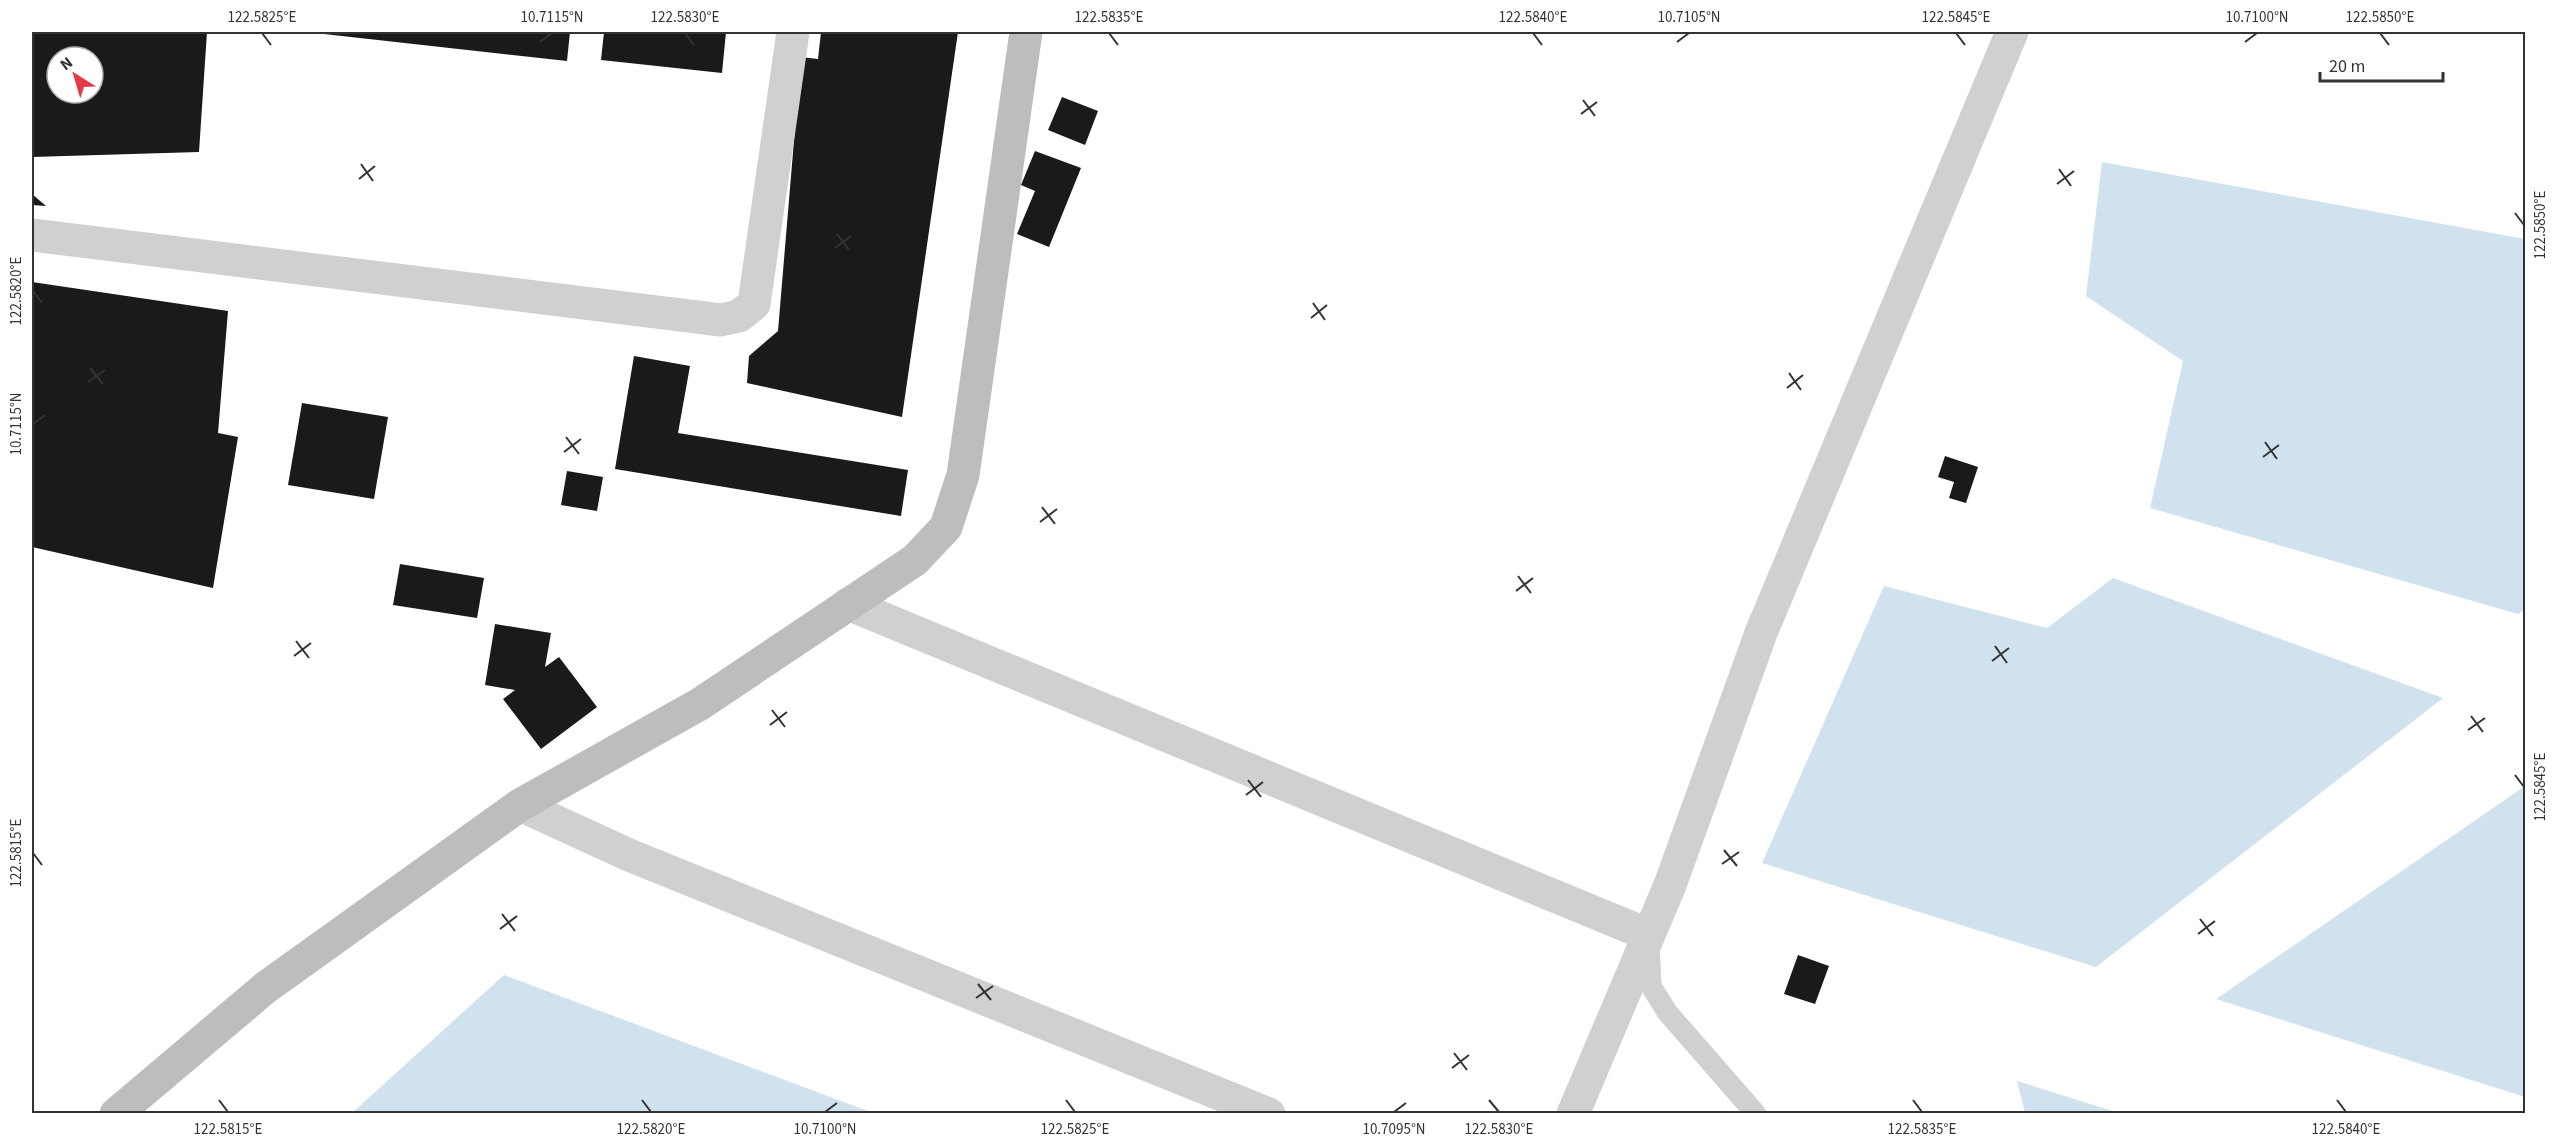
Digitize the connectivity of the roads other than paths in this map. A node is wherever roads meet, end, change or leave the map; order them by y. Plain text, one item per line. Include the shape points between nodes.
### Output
1 (793, 32) edge
2 (1026, 32) edge
3 (2012, 32) edge
4 (32, 235) edge
5 (848, 604) junction
6 (520, 805) junction
7 (1649, 935) junction
8 (116, 1113) edge
9 (1269, 1113) edge
10 (1573, 1113) edge
11 (1756, 1113) edge

1 - 4 street via 754,304 739,316 721,320
2 - 5 street via 963,475 946,527 915,560
3 - 7 street via 1761,633
5 - 6 street via 700,704
5 - 7 street
6 - 8 street via 265,988
6 - 9 street via 629,855
7 - 10 street
7 - 11 lane via 1651,986 1667,1012

